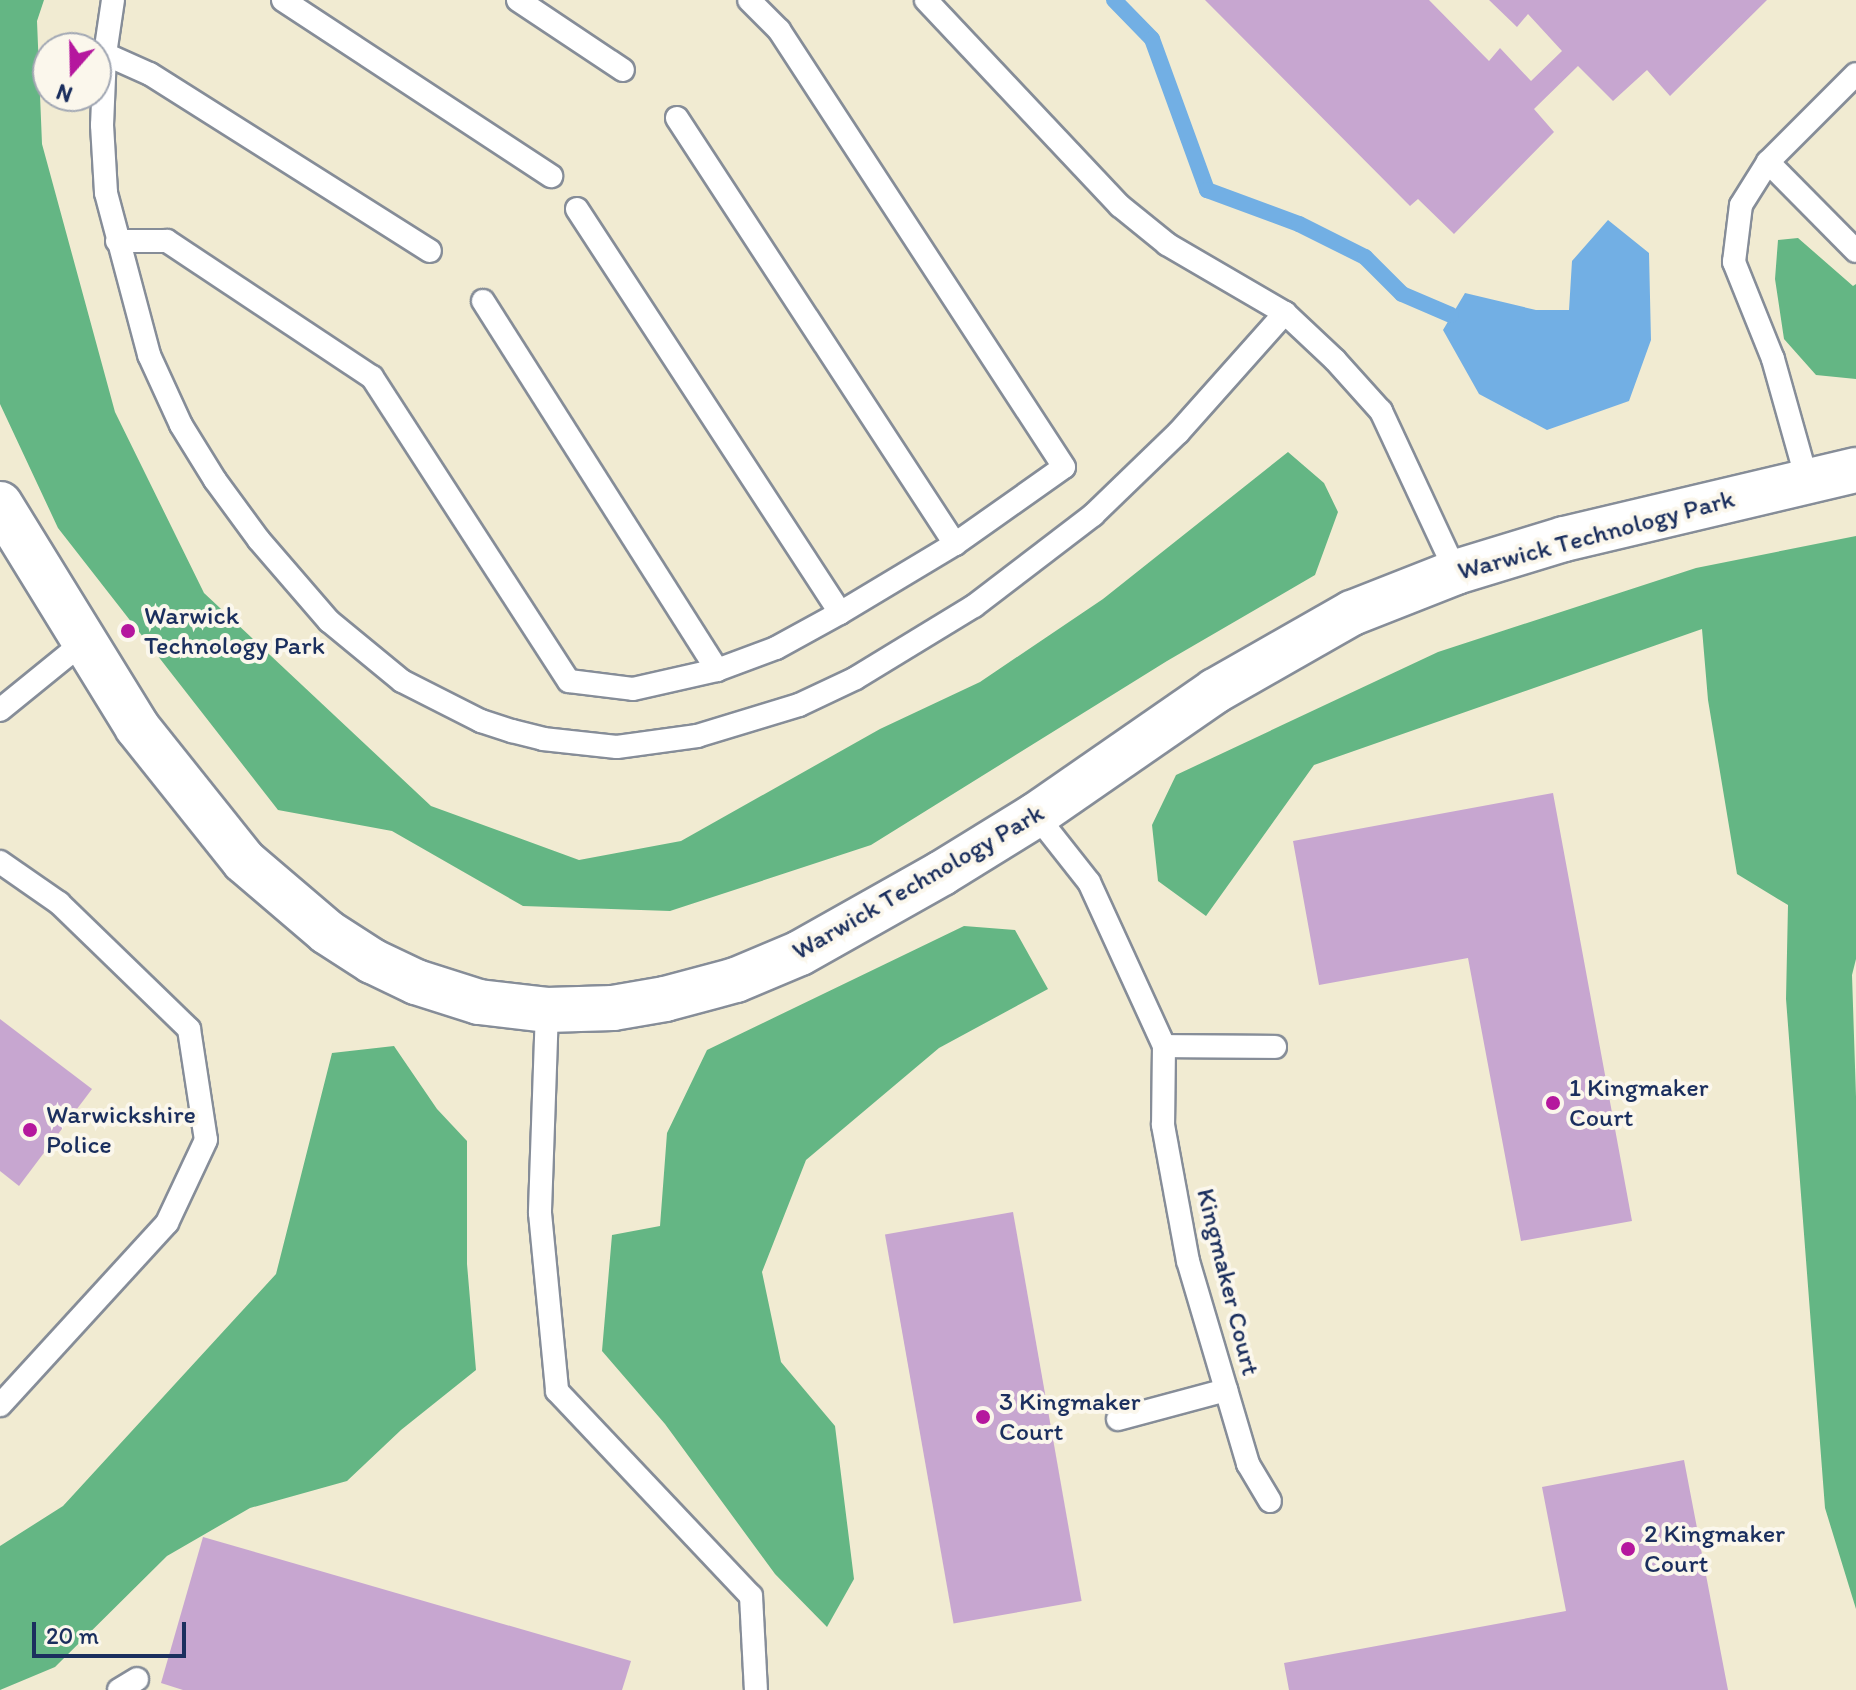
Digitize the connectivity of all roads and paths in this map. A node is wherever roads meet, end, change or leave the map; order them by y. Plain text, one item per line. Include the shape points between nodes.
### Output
1 (113, 0) edge
2 (283, 0) edge
3 (518, 0) edge
4 (749, 0) edge
5 (926, 0) edge
6 (108, 32) edge
7 (112, 57) edge
8 (623, 70) dead end
9 (1856, 74) edge
10 (103, 112) edge
11 (677, 118) dead end
12 (1768, 162) junction
13 (551, 176) dead end
14 (577, 209) dead end
15 (117, 241) junction
16 (430, 251) dead end
17 (1856, 251) edge
18 (483, 301) dead end
19 (1285, 313) junction
20 (1856, 470) edge
21 (1807, 480) junction
22 (0, 504) edge
23 (955, 544) junction
24 (1456, 572) junction
25 (840, 613) junction
26 (85, 641) junction
27 (717, 670) junction
28 (0, 710) edge
29 (1036, 815) junction
30 (0, 862) edge
31 (547, 1010) junction
32 (1164, 1046) junction
33 (1275, 1047) dead end
34 (1226, 1390) junction
35 (0, 1405) edge
36 (1118, 1419) dead end
37 (1270, 1501) dead end
38 (756, 1690) edge

1 - 6 lane
2 - 13 lane
3 - 8 lane
4 - 23 lane via 779,30 1064,467
5 - 19 lane via 1120,206 1167,244
7 - 16 lane via 150,74
9 - 12 lane
10 - 15 lane via 106,193
11 - 23 lane
12 - 17 lane
12 - 21 lane via 1741,205 1734,262 1773,359
14 - 25 lane
15 - 19 lane via 149,355 181,425 259,540 329,621 402,681 481,721 543,739 617,747 697,736 799,705 856,678 974,606 1093,515 1178,433
15 - 27 lane via 167,241 372,377 569,681 633,689
18 - 27 lane
19 - 24 lane via 1381,411
20 - 21 street, Warwick Technology Park
21 - 24 street, Warwick Technology Park via 1564,539
22 - 26 street, Warwick Technology Park
23 - 25 lane
24 - 29 street, Warwick Technology Park via 1352,613 1215,691
25 - 27 lane via 776,648
26 - 28 lane
26 - 31 street, Warwick Technology Park via 137,727 234,850 327,932 416,982 479,1002
29 - 31 street, Warwick Technology Park via 872,914 736,980 613,1008
29 - 32 lane, Kingmaker Court via 1089,882
30 - 35 lane via 59,903 189,1029 206,1140 167,1223
31 - 38 lane via 540,1213 557,1391 751,1596
32 - 33 lane
32 - 34 lane, Kingmaker Court via 1163,1125 1188,1261
34 - 36 lane
34 - 37 lane, Kingmaker Court via 1248,1464

